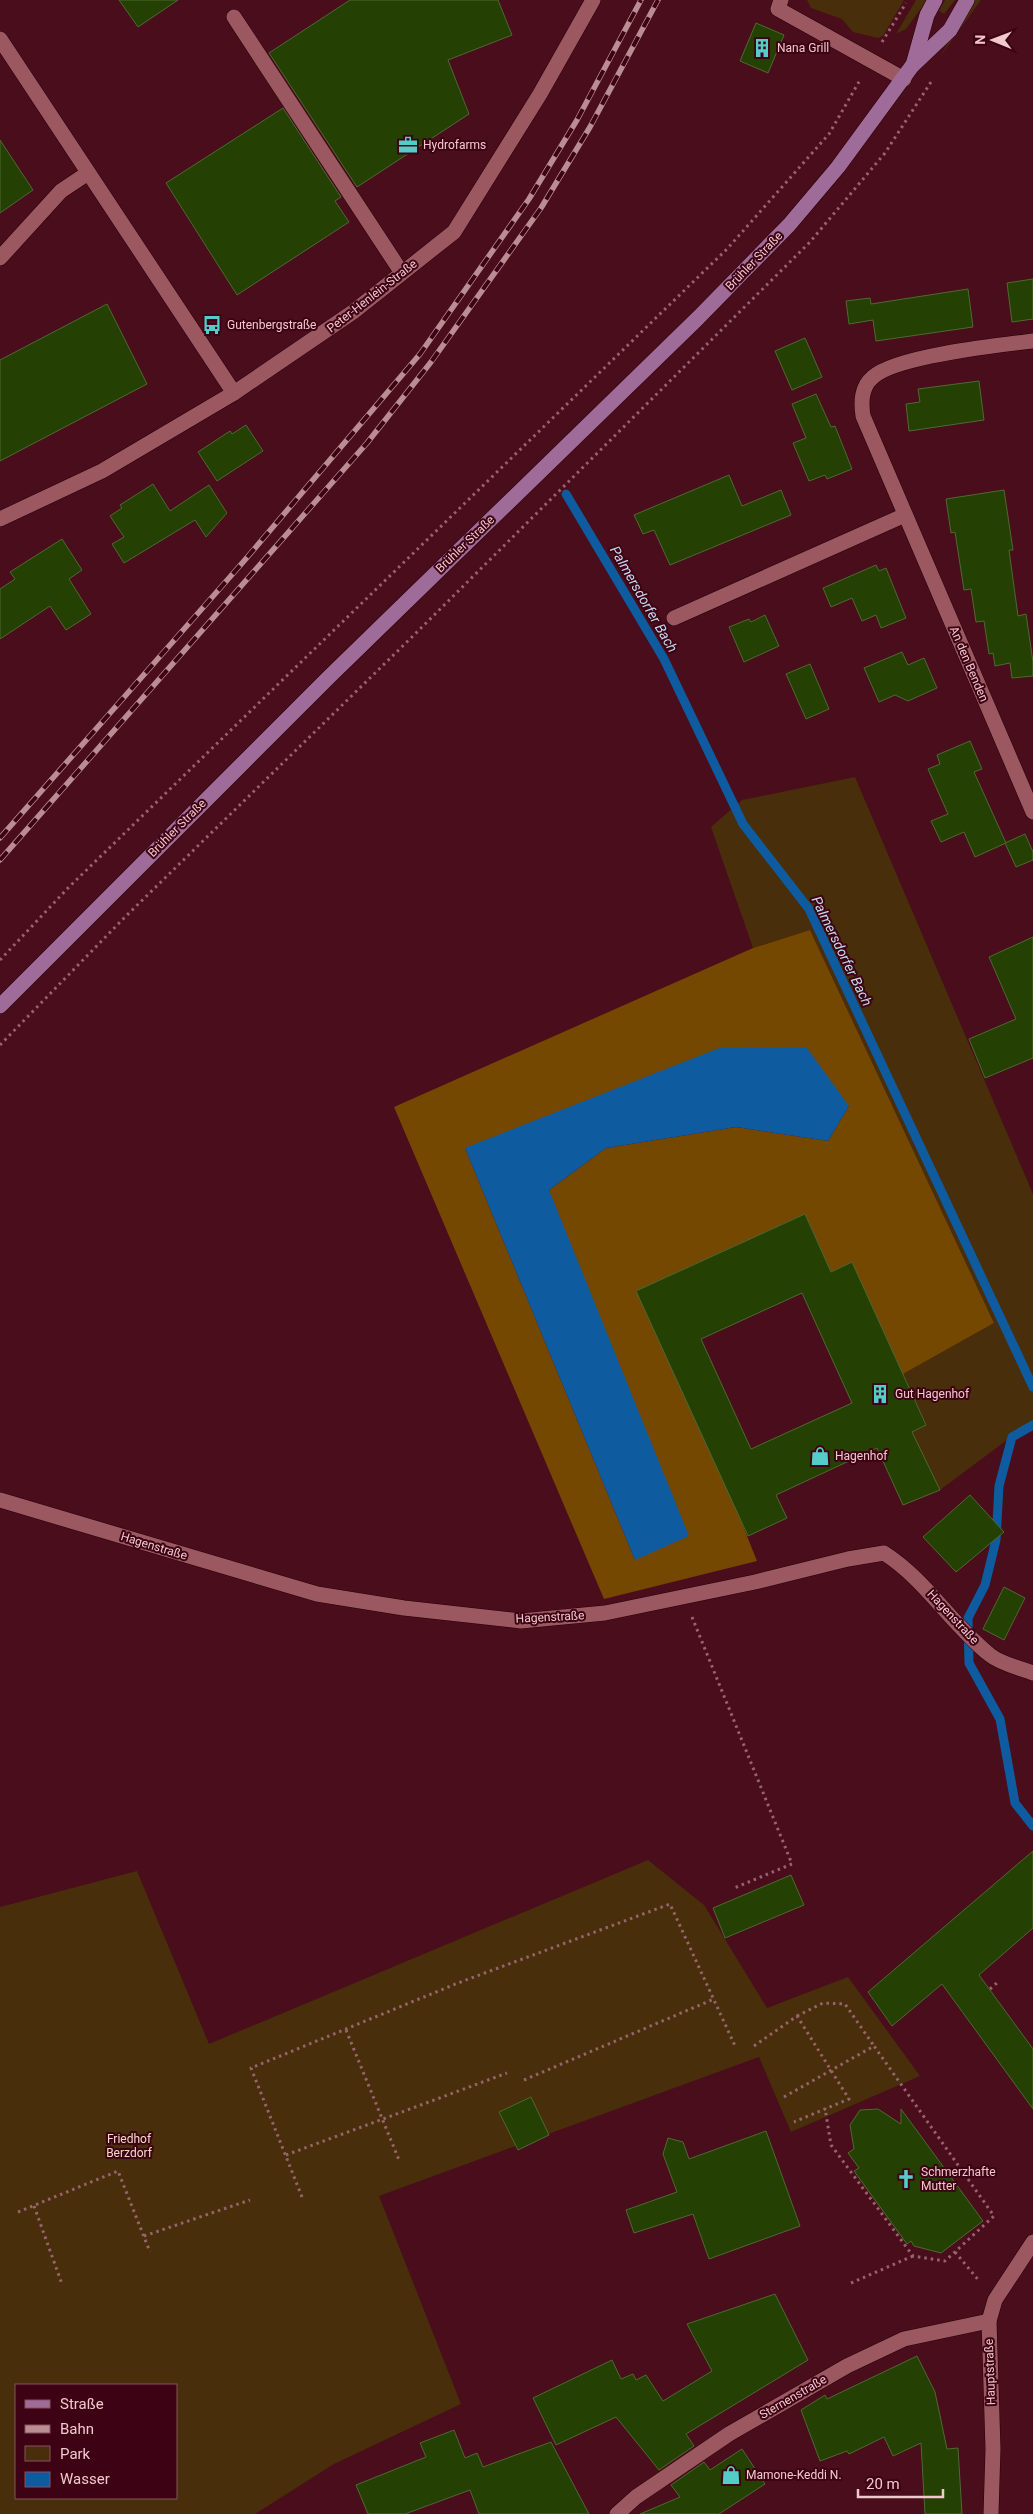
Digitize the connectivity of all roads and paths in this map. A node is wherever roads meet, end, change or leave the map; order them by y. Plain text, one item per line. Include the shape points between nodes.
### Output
1 (593, 0) edge
2 (781, 0) edge
3 (908, 0) edge
4 (935, 0) edge
5 (967, 0) edge
6 (234, 17) dead end
7 (0, 39) edge
8 (872, 60) junction
9 (908, 73) junction
10 (88, 173) junction
11 (0, 258) edge
12 (402, 273) junction
13 (1033, 341) edge
14 (234, 393) junction
15 (905, 515) junction
16 (0, 519) edge
17 (674, 618) dead end
18 (1033, 812) edge
19 (0, 960) edge
20 (0, 1006) edge
21 (0, 1500) edge
22 (684, 1597) junction
23 (1033, 1673) edge
24 (732, 1890) dead end
25 (998, 1982) dead end
26 (990, 1989) dead end
27 (714, 1999) junction
28 (797, 2016) junction
29 (346, 2030) junction
30 (754, 2046) dead end
31 (874, 2046) junction
32 (736, 2048) dead end
33 (831, 2069) junction
34 (507, 2073) dead end
35 (524, 2080) dead end
36 (784, 2097) dead end
37 (826, 2108) junction
38 (383, 2120) junction
39 (794, 2122) dead end
40 (286, 2155) junction
41 (399, 2160) dead end
42 (302, 2197) dead end
43 (250, 2200) dead end
44 (34, 2206) junction
45 (18, 2212) dead end
46 (144, 2236) junction
47 (1033, 2242) edge
48 (150, 2252) dead end
49 (955, 2252) junction
50 (913, 2256) junction
51 (851, 2283) dead end
52 (62, 2284) dead end
53 (995, 2300) junction
54 (990, 2321) junction
55 (617, 2514) edge
56 (991, 2514) edge

1 - 12 street, Peter-Henlein-Straße via 540,94 454,232
2 - 8 street via 778,9
3 - 8 path
4 - 9 main road, Brühler Straße via 926,14
5 - 9 main road, Brühler Straße via 950,30
6 - 12 street
7 - 10 street
8 - 9 street
8 - 19 path via 829,134 727,249 76,880
9 - 20 main road, Brühler Straße via 789,225
10 - 11 street via 61,191
10 - 14 street
12 - 14 street, Peter-Henlein-Straße via 353,312
13 - 15 street, An den Benden via 966,349 884,369 871,378 862,396 864,416
14 - 16 street, Peter-Henlein-Straße via 102,471
15 - 17 street
15 - 18 street, An den Benden
21 - 22 street, Hagenstraße via 317,1594 404,1608 521,1620 605,1613
22 - 23 street, Hagenstraße via 848,1559 884,1554 925,1586 951,1618 992,1657
22 - 24 path via 792,1864
25 - 26 path
27 - 29 path via 670,1904
27 - 32 path
27 - 35 path
28 - 30 path
28 - 31 path via 823,2003 845,2004
28 - 33 path
29 - 38 path
29 - 40 path via 251,2068
31 - 33 path
31 - 49 path via 994,2216
33 - 36 path
33 - 37 path via 849,2099
34 - 38 path
37 - 39 path
37 - 50 path via 831,2145
38 - 40 path
38 - 41 path
40 - 42 path
43 - 46 path
44 - 45 path
44 - 46 path via 118,2172
44 - 52 path
46 - 48 path
47 - 53 street, Hauptstraße
49 - 50 path via 945,2261
49 - 53 path
50 - 51 path
53 - 54 street, Hauptstraße
54 - 55 street, Sternenstraße via 904,2339 847,2366 729,2434 636,2497
54 - 56 street, Hauptstraße

